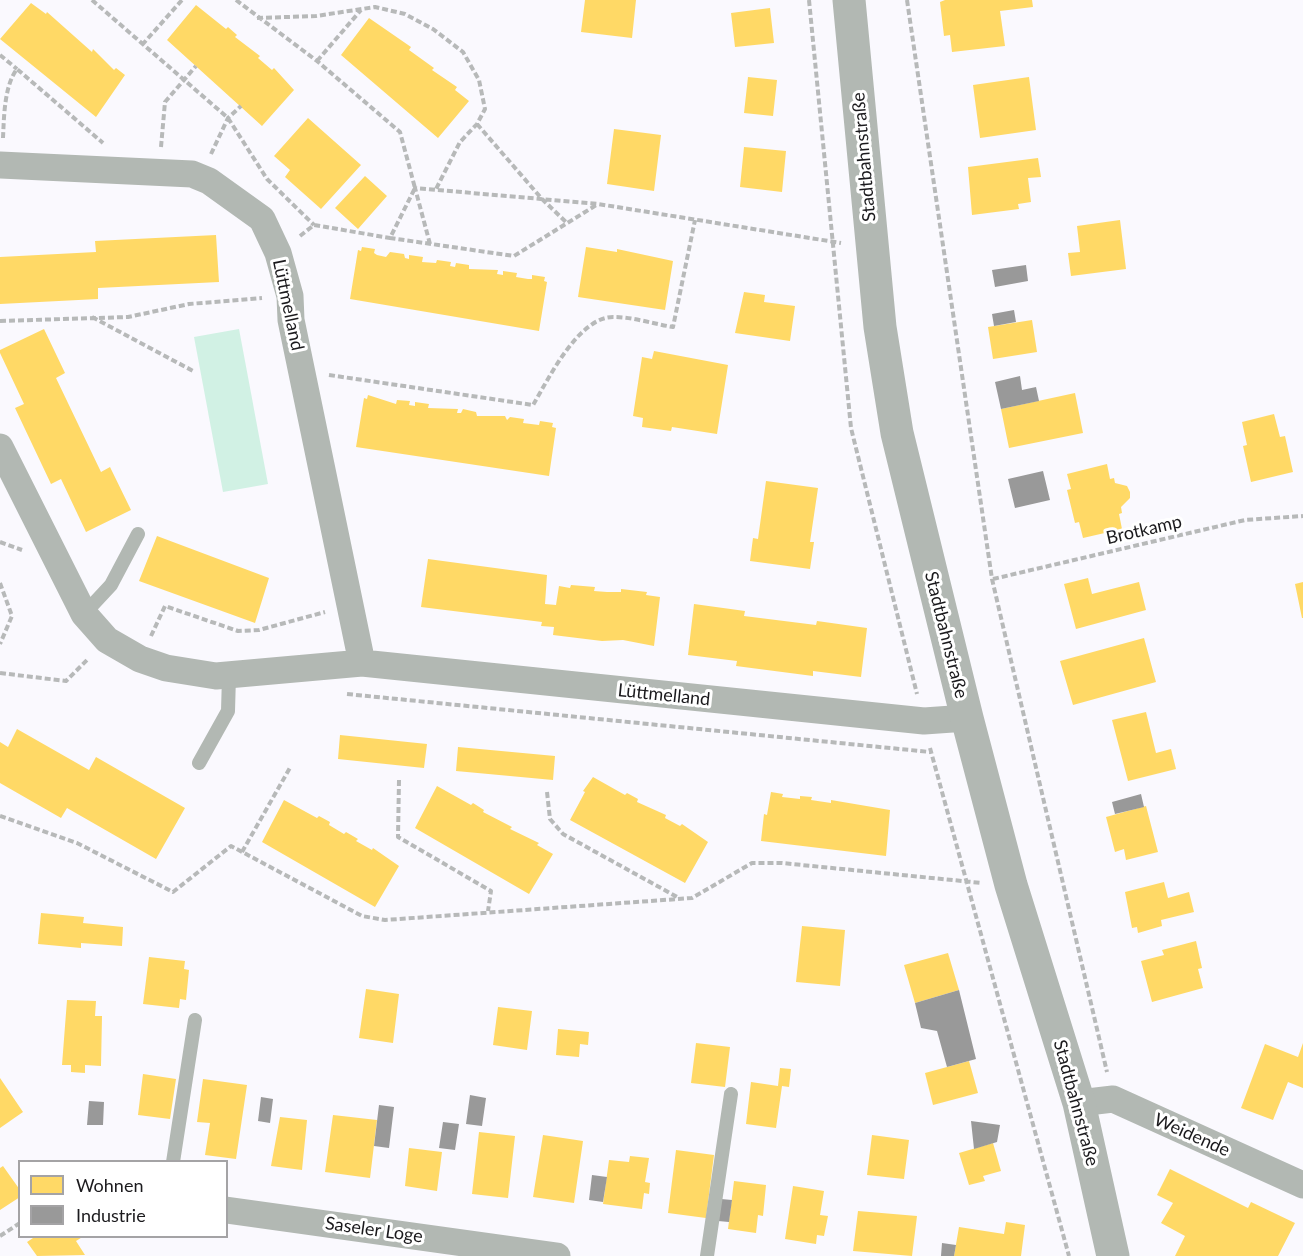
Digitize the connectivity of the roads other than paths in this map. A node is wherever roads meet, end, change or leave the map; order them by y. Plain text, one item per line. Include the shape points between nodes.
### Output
1 (849, 0) edge
2 (1, 165) edge
3 (0, 447) edge
4 (138, 534) dead end
5 (84, 614) junction
6 (362, 663) junction
7 (229, 676) junction
8 (967, 718) junction
9 (199, 763) dead end
10 (195, 1020) dead end
11 (731, 1095) dead end
12 (1078, 1103) junction
13 (173, 1160) edge
14 (1303, 1185) edge
15 (228, 1210) edge
16 (557, 1256) edge
17 (707, 1256) edge
18 (1113, 1256) edge

1 - 8 street, Stadtbahnstraße via 880,327 897,433
2 - 6 street, Lüttmelland via 192,174 209,181 262,219 278,253 290,296
3 - 5 street, Lüttmelland
4 - 5 lane via 111,585
5 - 7 street, Lüttmelland via 107,640 140,658 166,669
6 - 7 street, Lüttmelland
6 - 8 street, Lüttmelland via 924,721
7 - 9 lane via 228,711
8 - 12 street, Stadtbahnstraße via 1011,885
10 - 13 lane
11 - 17 lane
12 - 14 street, Weidende via 1113,1099
12 - 18 street, Stadtbahnstraße
15 - 16 street, Saseler Loge

